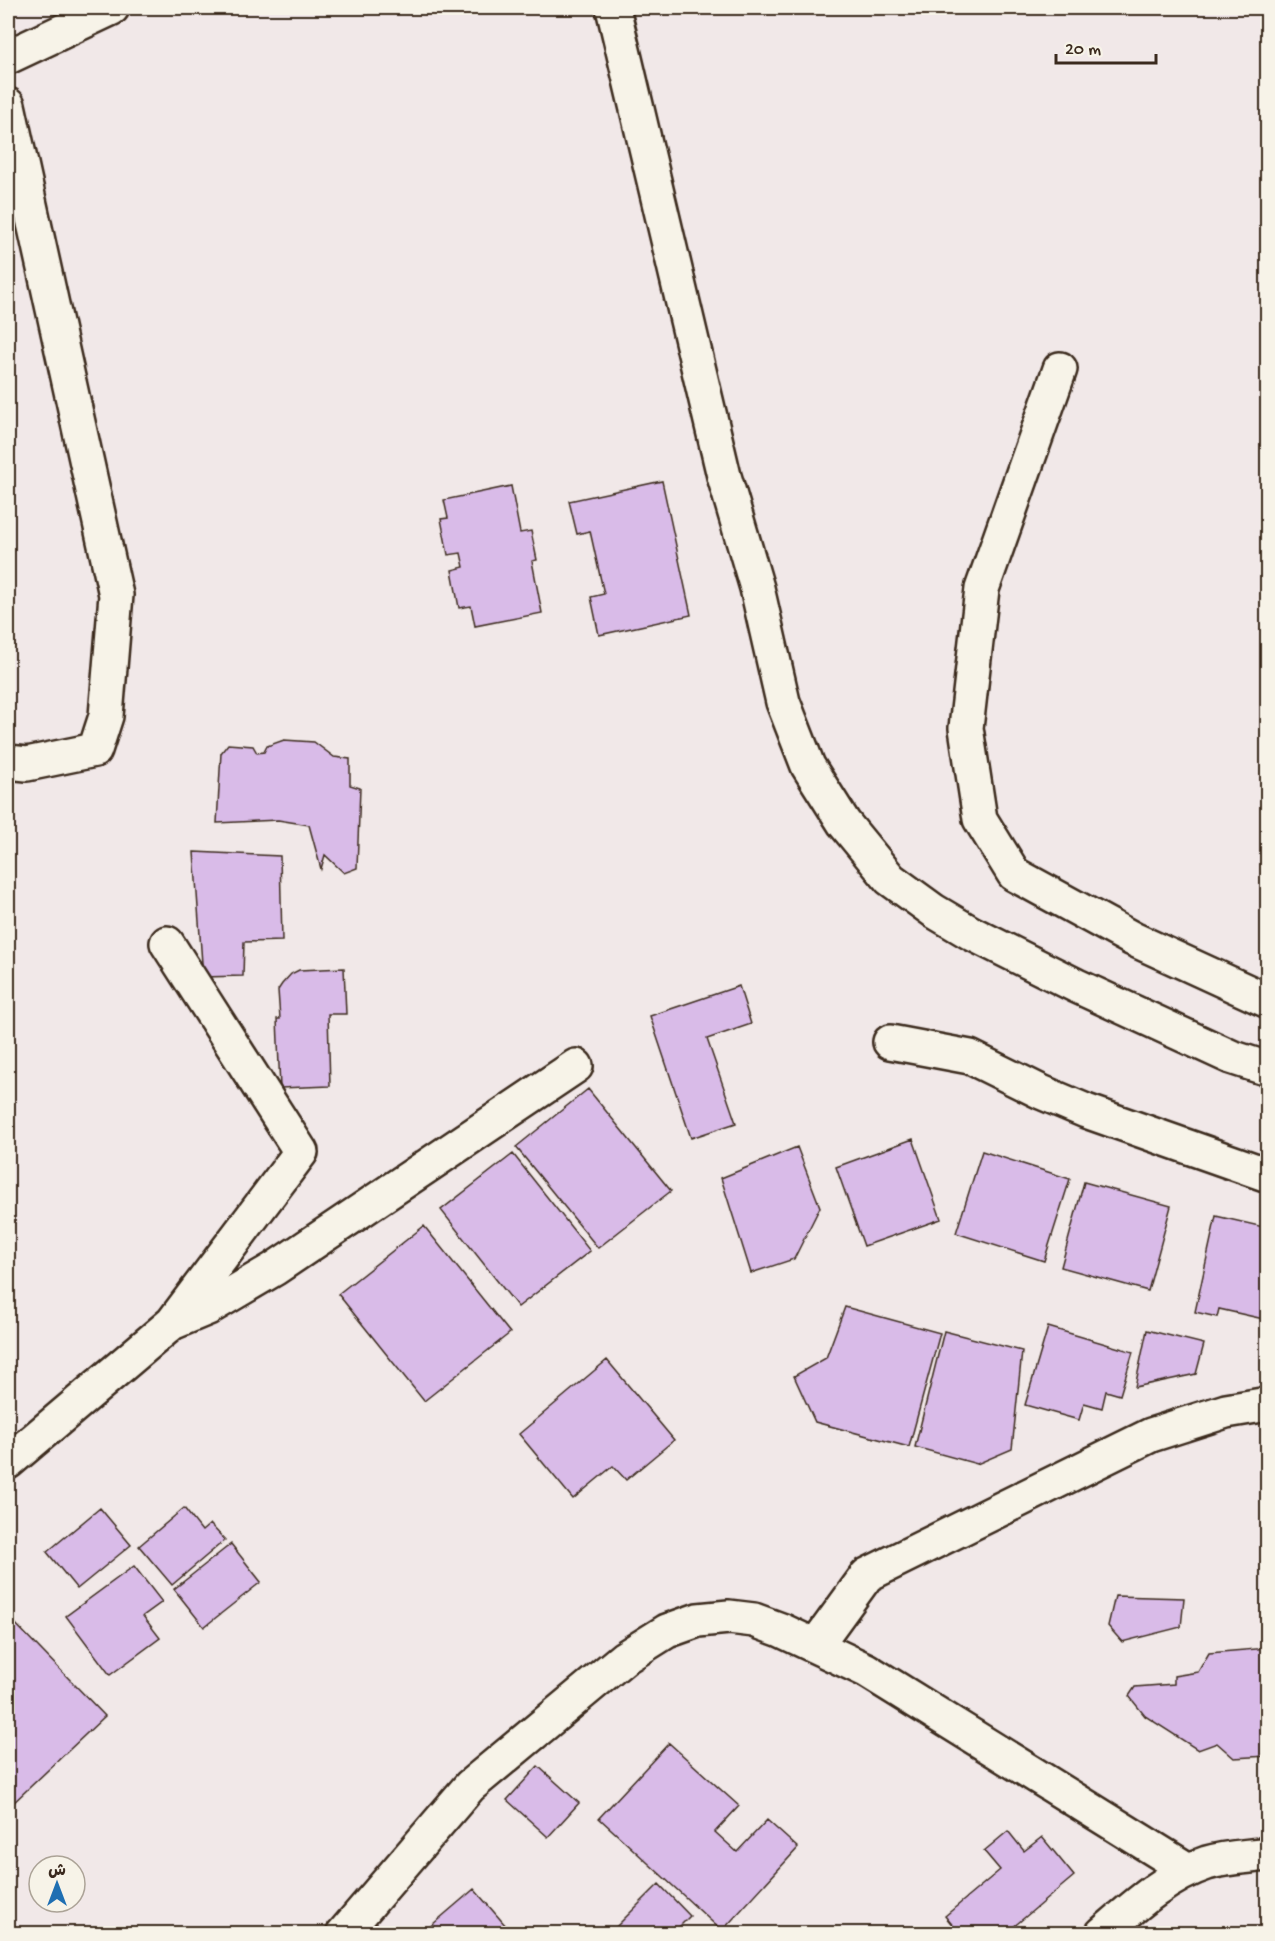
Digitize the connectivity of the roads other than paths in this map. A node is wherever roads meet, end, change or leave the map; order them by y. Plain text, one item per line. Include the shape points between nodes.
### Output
1 (112, 8) edge
2 (614, 8) edge
3 (67, 16) edge
4 (8, 57) edge
5 (8, 105) edge
6 (1059, 369) dead end
7 (8, 762) edge
8 (167, 943) dead end
9 (1268, 1002) edge
10 (890, 1042) dead end
11 (576, 1066) dead end
12 (1268, 1069) edge
13 (1268, 1175) edge
14 (172, 1323) junction
15 (1268, 1404) edge
16 (8, 1462) edge
17 (816, 1645) junction
18 (1262, 1852) edge
19 (1188, 1870) junction
20 (343, 1934) edge
21 (1102, 1934) edge

1 - 3 street
2 - 12 street via 724,476 757,588 783,702 808,766 844,823 890,879 934,911 1077,986 1232,1057
3 - 4 street
5 - 7 street via 116,595 106,716 95,750 27,765
6 - 9 street via 982,589 966,728 980,819 1014,874 1133,939
8 - 14 street via 301,1152
10 - 13 street via 970,1057 1086,1111
11 - 14 street via 274,1269 208,1308
14 - 16 street
15 - 17 street via 1226,1411 1151,1435 867,1575
17 - 19 street via 866,1670
17 - 20 street via 754,1620 729,1617 698,1620 646,1642 470,1786
18 - 19 street
19 - 21 street

